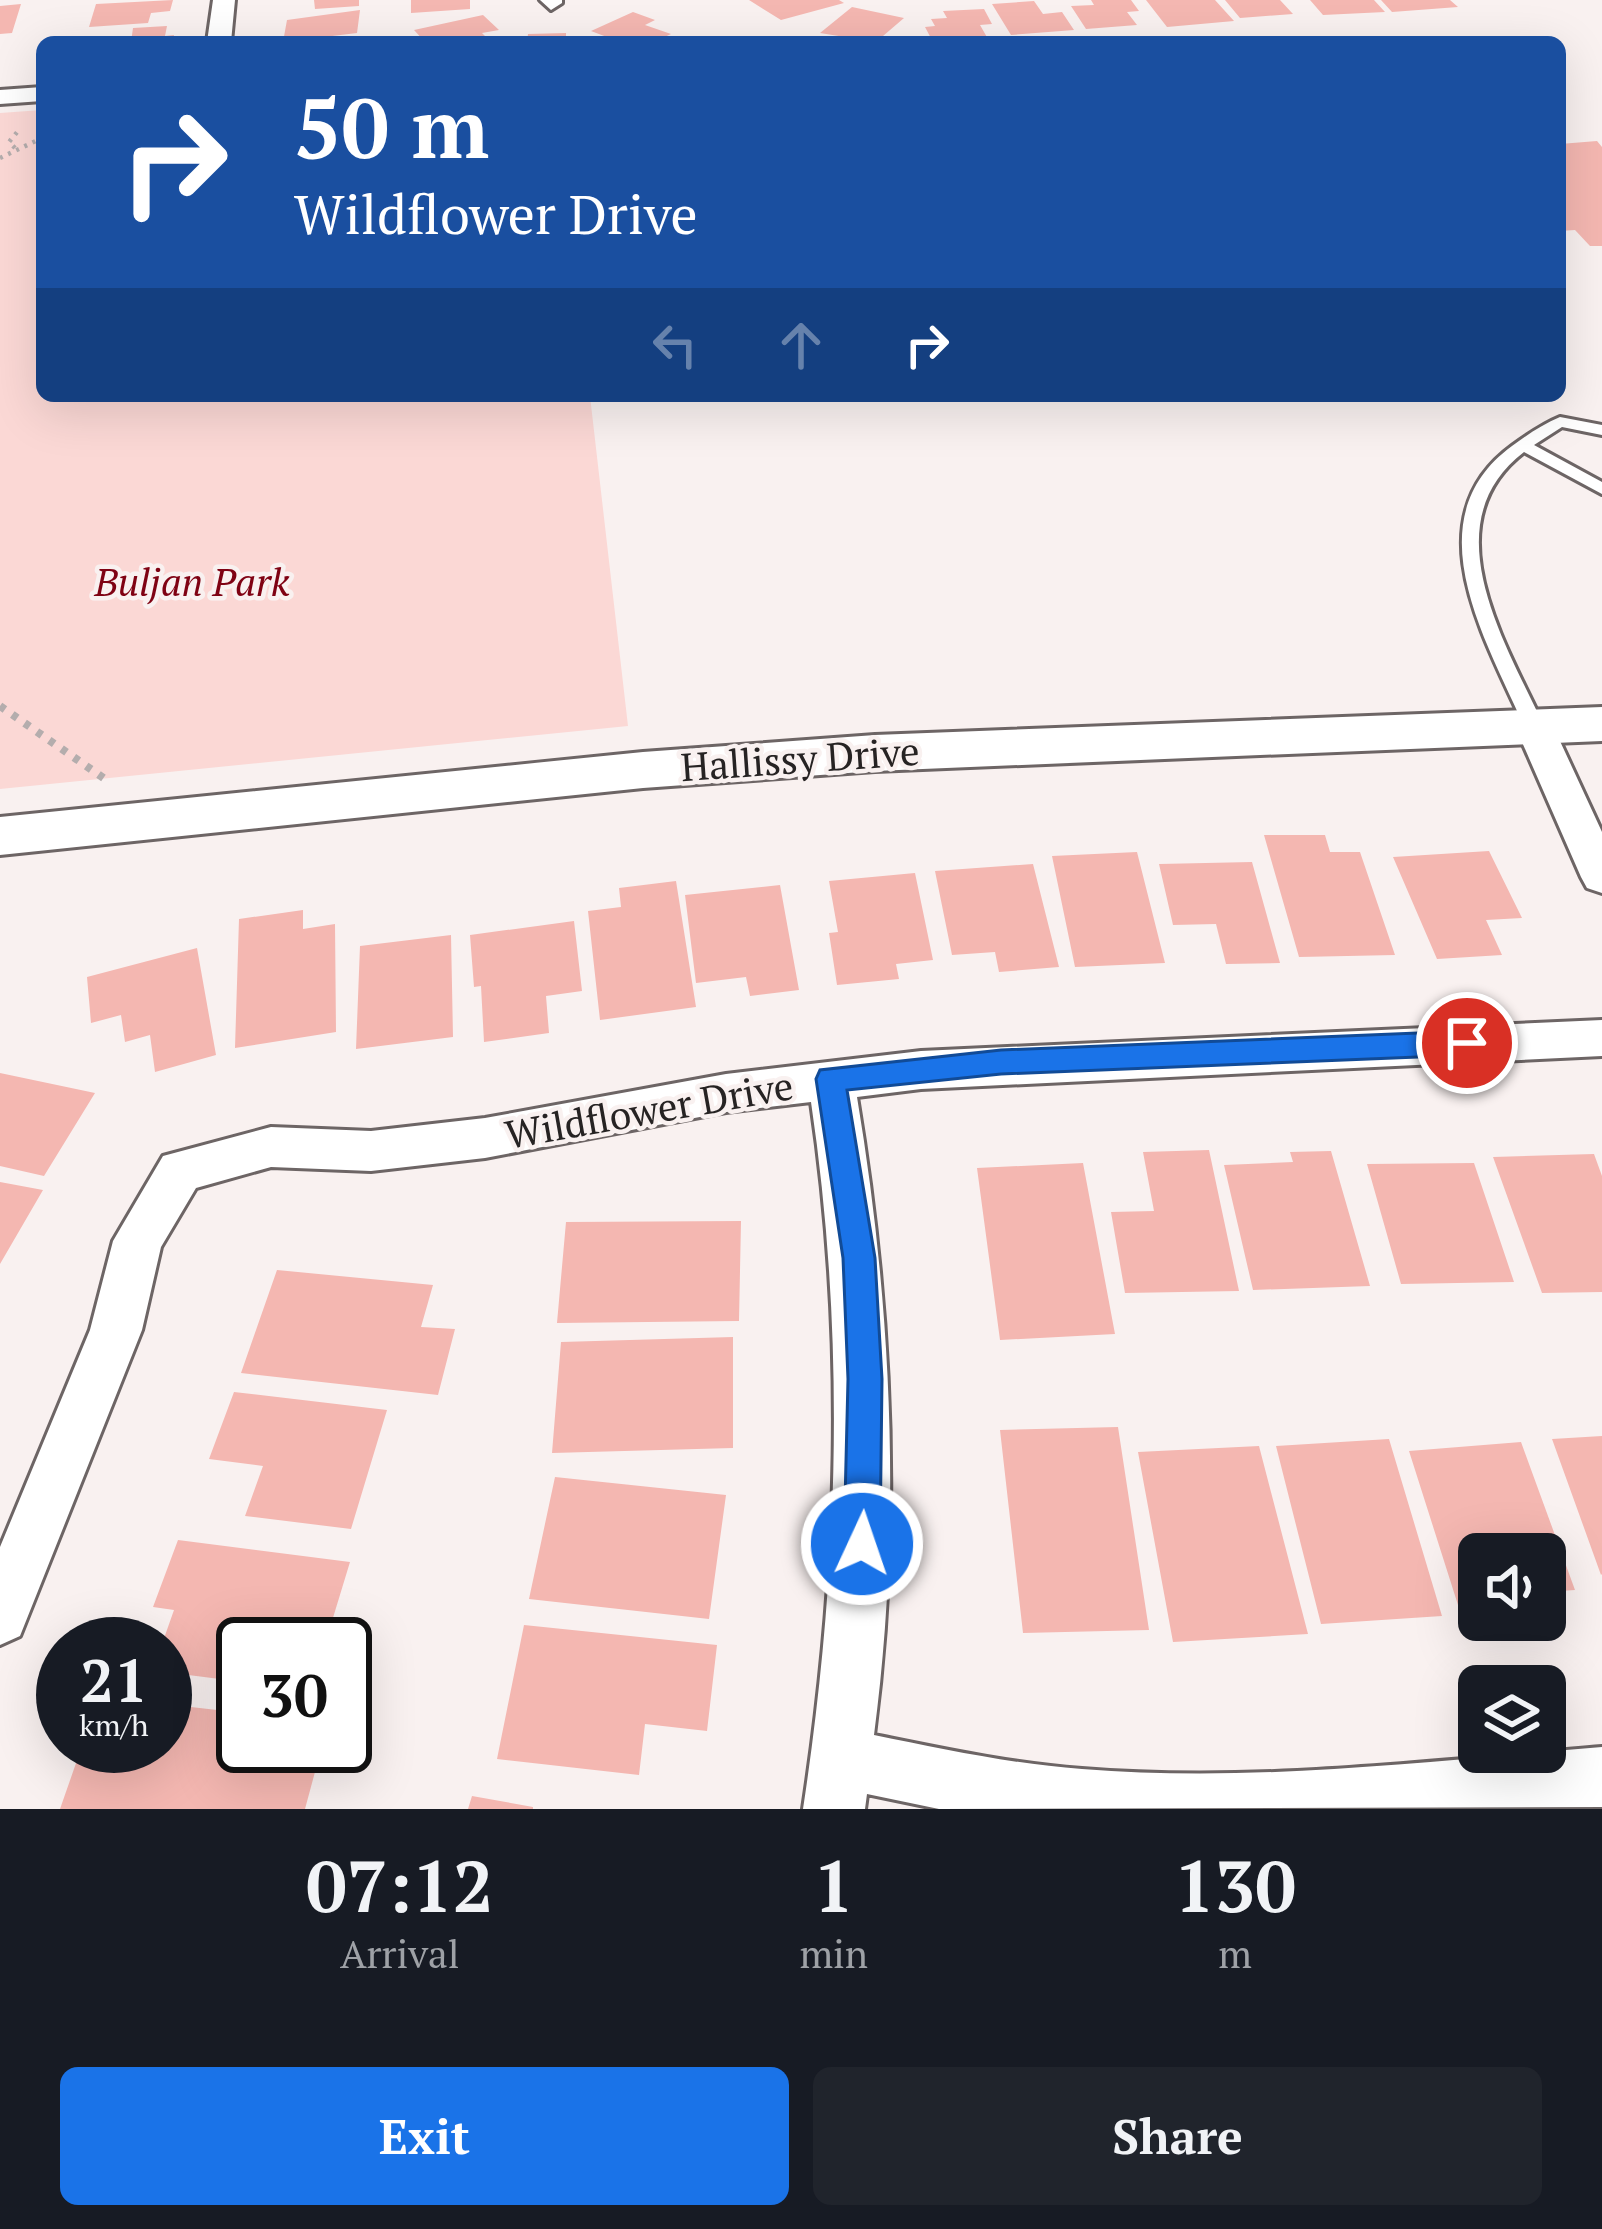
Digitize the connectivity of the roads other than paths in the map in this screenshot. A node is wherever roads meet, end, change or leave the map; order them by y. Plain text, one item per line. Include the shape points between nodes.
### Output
1 (224, 0) edge
2 (220, 36) edge
3 (36, 94) edge
4 (0, 97) edge
5 (1602, 430) edge
6 (1523, 445) junction
7 (1602, 489) edge
8 (1602, 724) edge
9 (1534, 726) junction
10 (0, 836) edge
11 (1602, 877) edge
12 (1602, 1038) edge
13 (831, 1079) junction
14 (0, 1616) edge
15 (1602, 1777) edge
16 (838, 1784) edge

1 - 2 street
3 - 4 street
5 - 6 lane via 1560,422
6 - 7 lane
6 - 9 lane via 1476,498 1470,546 1480,597
8 - 9 street, Hallissy Drive
9 - 10 street, Hallissy Drive via 875,753
9 - 11 street
12 - 13 street, Wildflower Drive via 1001,1062
13 - 14 street, Wildflower Drive via 485,1138 370,1151 271,1148 180,1171 138,1241 116,1330
13 - 16 street via 859,1258 865,1379 865,1504
15 - 16 street via 1301,1802 1113,1802

